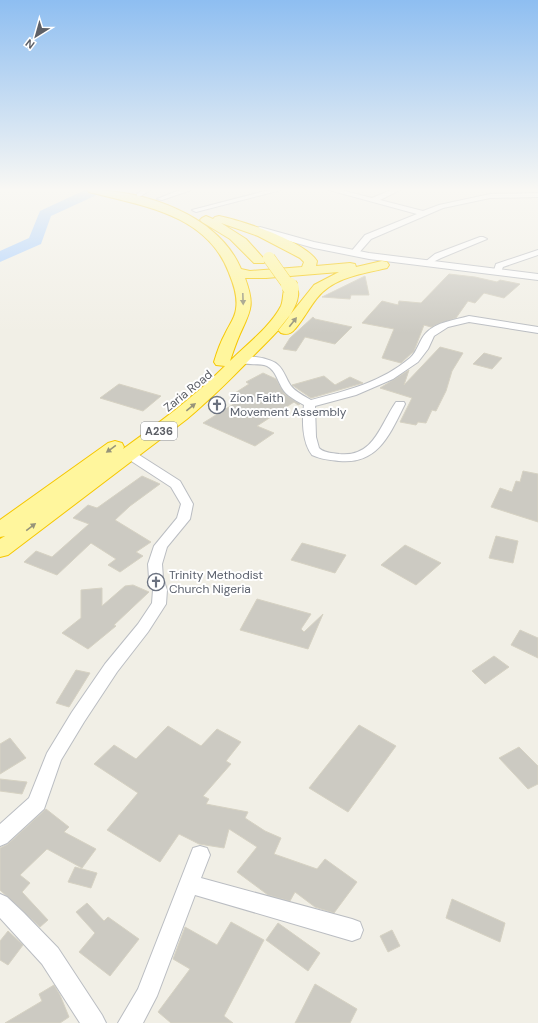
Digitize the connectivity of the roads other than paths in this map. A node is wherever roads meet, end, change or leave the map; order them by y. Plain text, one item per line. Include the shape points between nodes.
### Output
1 (214, 238) edge
2 (235, 238) edge
3 (247, 238) edge
4 (268, 238) edge
5 (285, 238) edge
6 (367, 238) edge
7 (483, 239) dead end
8 (538, 252) edge
9 (354, 253) junction
10 (264, 259) junction
11 (429, 262) junction
12 (382, 264) junction
13 (307, 270) junction
14 (498, 270) junction
15 (236, 272) junction
16 (538, 278) edge
17 (538, 283) edge
18 (284, 289) junction
19 (538, 330) edge
20 (247, 356) junction
21 (222, 362) junction
22 (310, 404) junction
23 (400, 404) dead end
24 (129, 454) junction
25 (0, 530) edge
26 (0, 550) edge
27 (0, 836) edge
28 (200, 855) dead end
29 (189, 884) junction
30 (0, 904) edge
31 (352, 930) dead end
32 (94, 1023) edge
33 (130, 1023) edge

1 - 15 highway via 226,251
2 - 10 highway
3 - 10 highway via 257,245
4 - 13 highway via 305,255 311,261
5 - 9 street
6 - 9 street
7 - 11 street
8 - 14 street via 499,266
9 - 11 street
10 - 18 highway
11 - 14 street
12 - 13 highway
12 - 17 street via 432,267
20 -> 12 highway via 278,338 293,324 312,294 326,284 350,272
13 - 15 highway via 257,275
14 - 16 street
15 -> 21 highway via 243,293 242,312
18 - 20 highway, A236 via 291,296 288,306
18 - 21 highway, Zaria Road / A236 via 254,332
19 - 22 street via 470,319 445,325 430,334 414,360 389,377 352,393
20 - 22 street via 271,365 288,389
24 -> 20 highway, A236 via 210,392
21 -> 25 highway, Zaria Road / A236 via 158,415
22 - 23 street via 308,412 312,448 323,455 350,458 360,457 374,446
26 -> 24 highway, A236
24 - 27 street via 176,484 187,504 182,519 161,546 156,564 156,578 160,590 159,604 78,717 53,758 37,803
28 - 29 street
29 - 31 street
29 - 33 street via 146,996
30 - 32 street via 50,956

